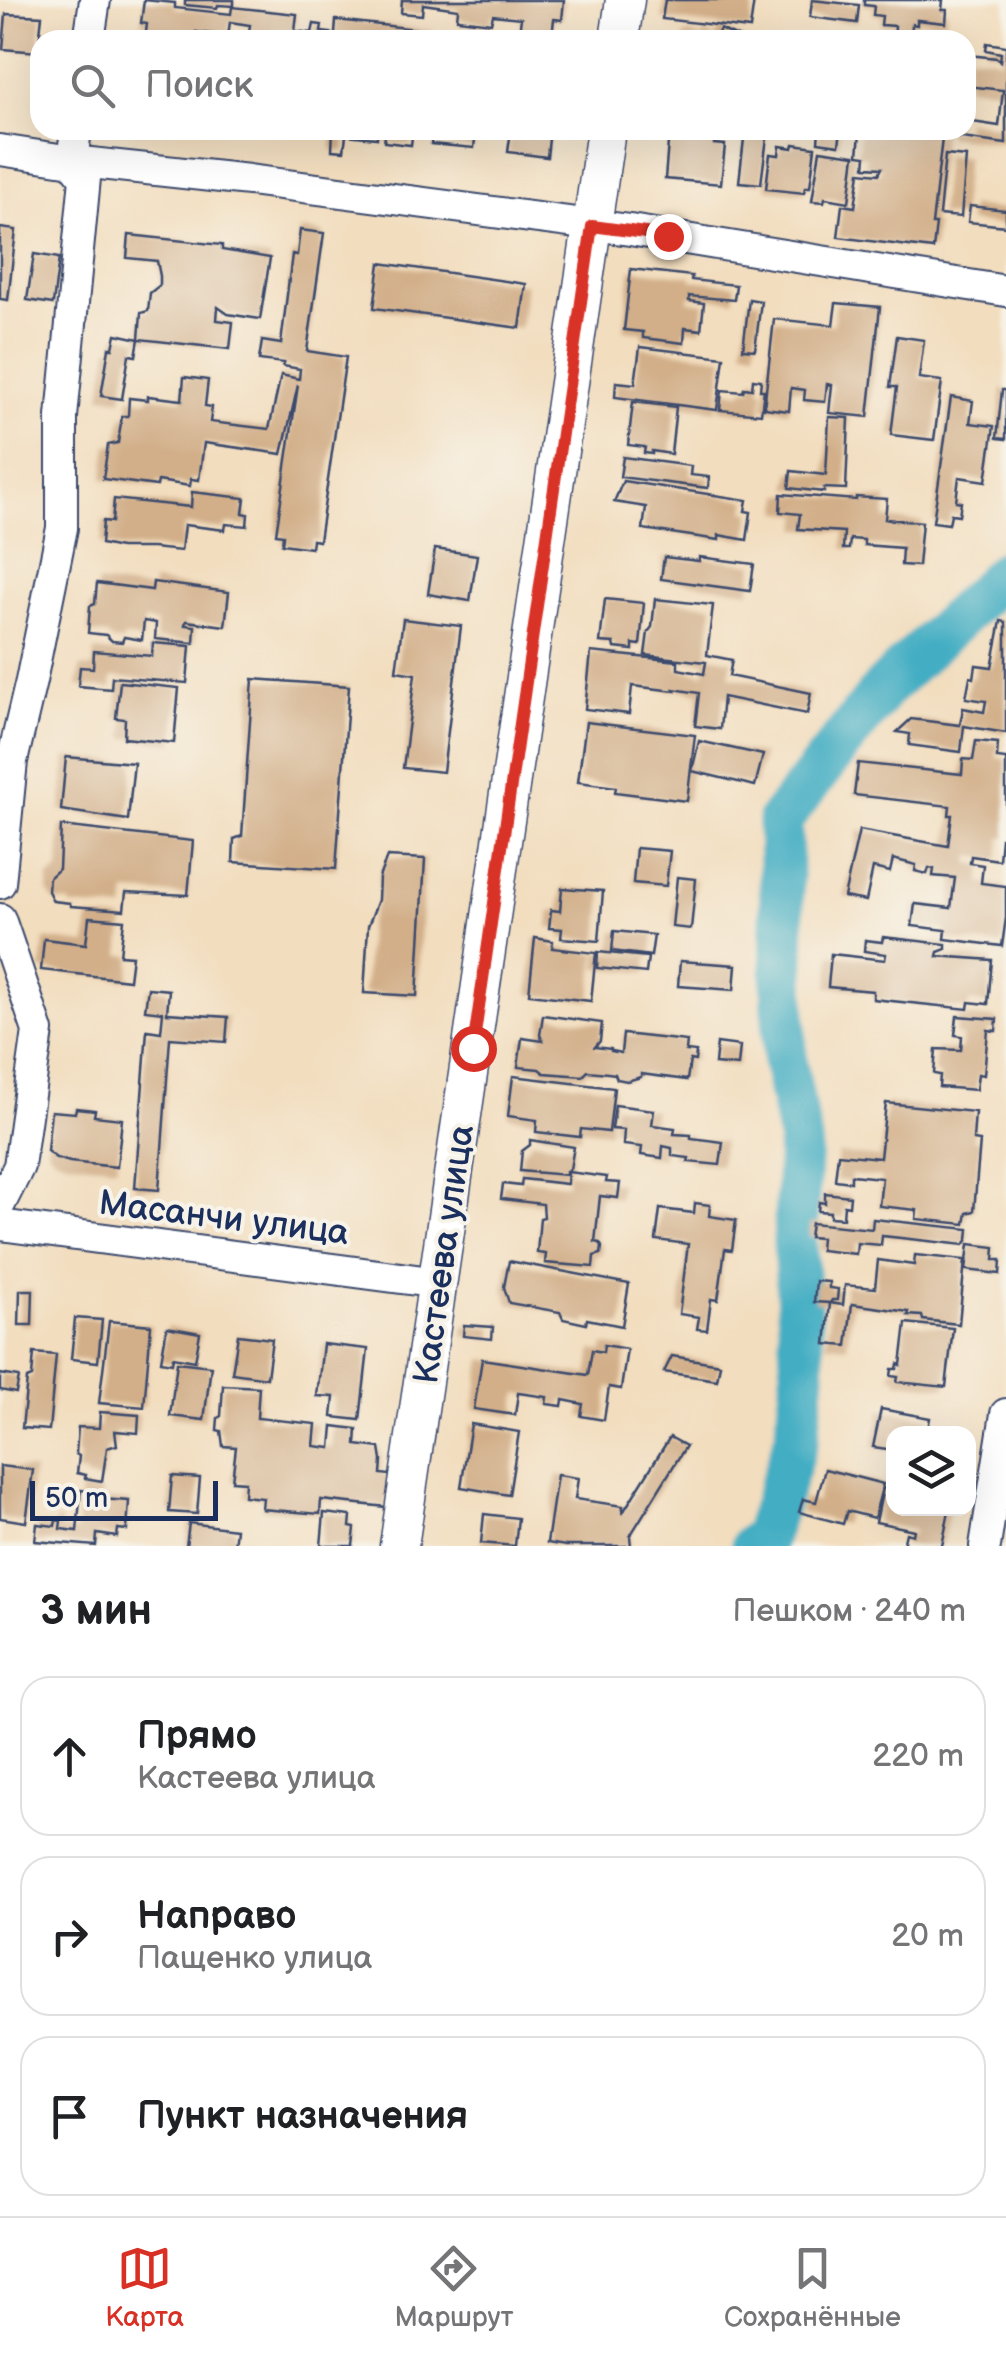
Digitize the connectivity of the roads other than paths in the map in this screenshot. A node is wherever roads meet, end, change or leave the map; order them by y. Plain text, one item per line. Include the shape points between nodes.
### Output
1 (94, 0) edge
2 (625, 0) edge
3 (90, 30) edge
4 (620, 30) edge
5 (75, 140) edge
6 (605, 140) edge
7 (0, 150) edge
8 (72, 162) junction
9 (592, 226) junction
10 (1006, 291) edge
11 (0, 882) edge
12 (0, 918) edge
13 (0, 1204) edge
14 (0, 1226) edge
15 (439, 1283) junction
16 (1006, 1414) edge
17 (400, 1546) edge
18 (985, 1546) edge

1 - 3 street
2 - 4 street
5 - 8 street
6 - 9 street, Кастеева улица
7 - 8 street
8 - 9 street
8 - 11 street via 86,178 62,417 62,528 12,761
9 - 10 street
9 - 15 street, Кастеева улица
12 - 13 street via 38,1031 19,1166
14 - 15 street, Масанчи улица
15 - 17 street, Кастеева улица
16 - 18 street

